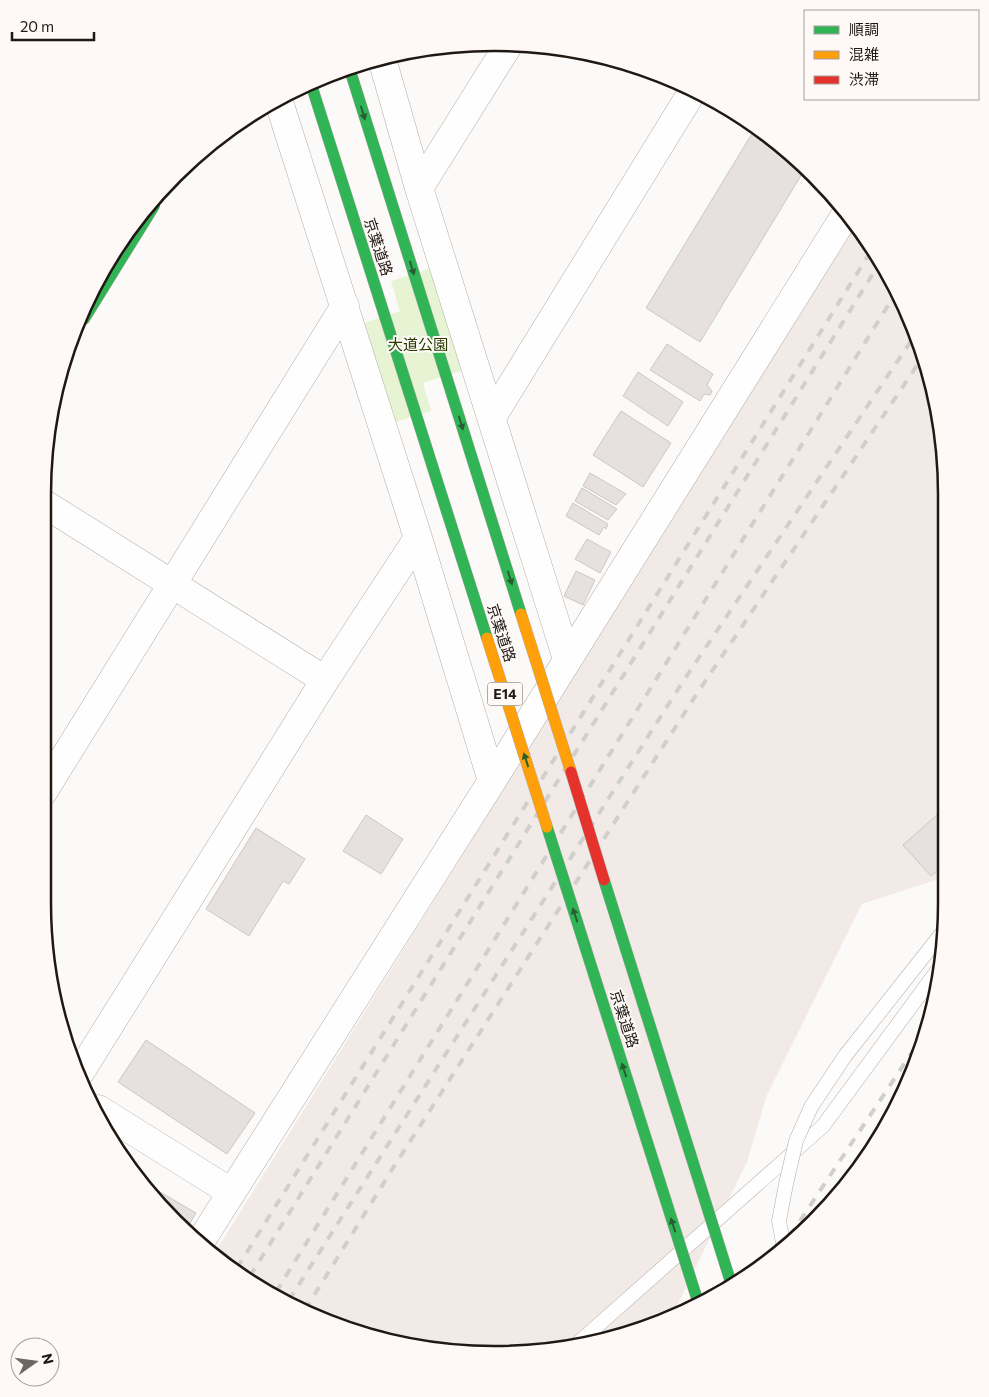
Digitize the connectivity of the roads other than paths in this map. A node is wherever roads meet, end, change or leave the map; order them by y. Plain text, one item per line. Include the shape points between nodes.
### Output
1 (504, 51) edge
2 (384, 65) edge
3 (352, 75) edge
4 (313, 90) edge
5 (689, 96) edge
6 (281, 107) edge
7 (419, 188) junction
8 (842, 220) edge
9 (138, 231) edge
10 (97, 298) edge
11 (345, 306) junction
12 (492, 417) junction
13 (51, 509) edge
14 (418, 538) junction
15 (173, 584) junction
16 (567, 659) junction
17 (325, 680) junction
18 (51, 778) edge
19 (492, 781) junction
20 (936, 941) edge
21 (931, 980) edge
22 (83, 1067) edge
23 (105, 1113) edge
24 (231, 1192) junction
25 (203, 1237) edge
26 (782, 1240) edge
27 (729, 1278) edge
28 (696, 1297) edge
29 (586, 1336) edge

1 - 7 street
2 - 7 street
3 -> 27 main road, 京葉道路 / E14, bridge
28 -> 4 main road, 京葉道路 / E14, bridge
5 - 12 street
6 - 11 street
7 - 12 street
8 - 16 street
9 - 10 main road
11 - 14 street
11 - 15 street
12 - 16 street
13 - 15 street
14 - 17 street
14 - 19 street
15 - 17 street
15 - 18 street
16 - 19 street
17 - 22 street
19 - 24 street
20 - 26 lane, bridge via 845,1056 811,1108 796,1141 784,1193 779,1221
21 - 29 lane via 823,1126
23 - 24 street
24 - 25 street

